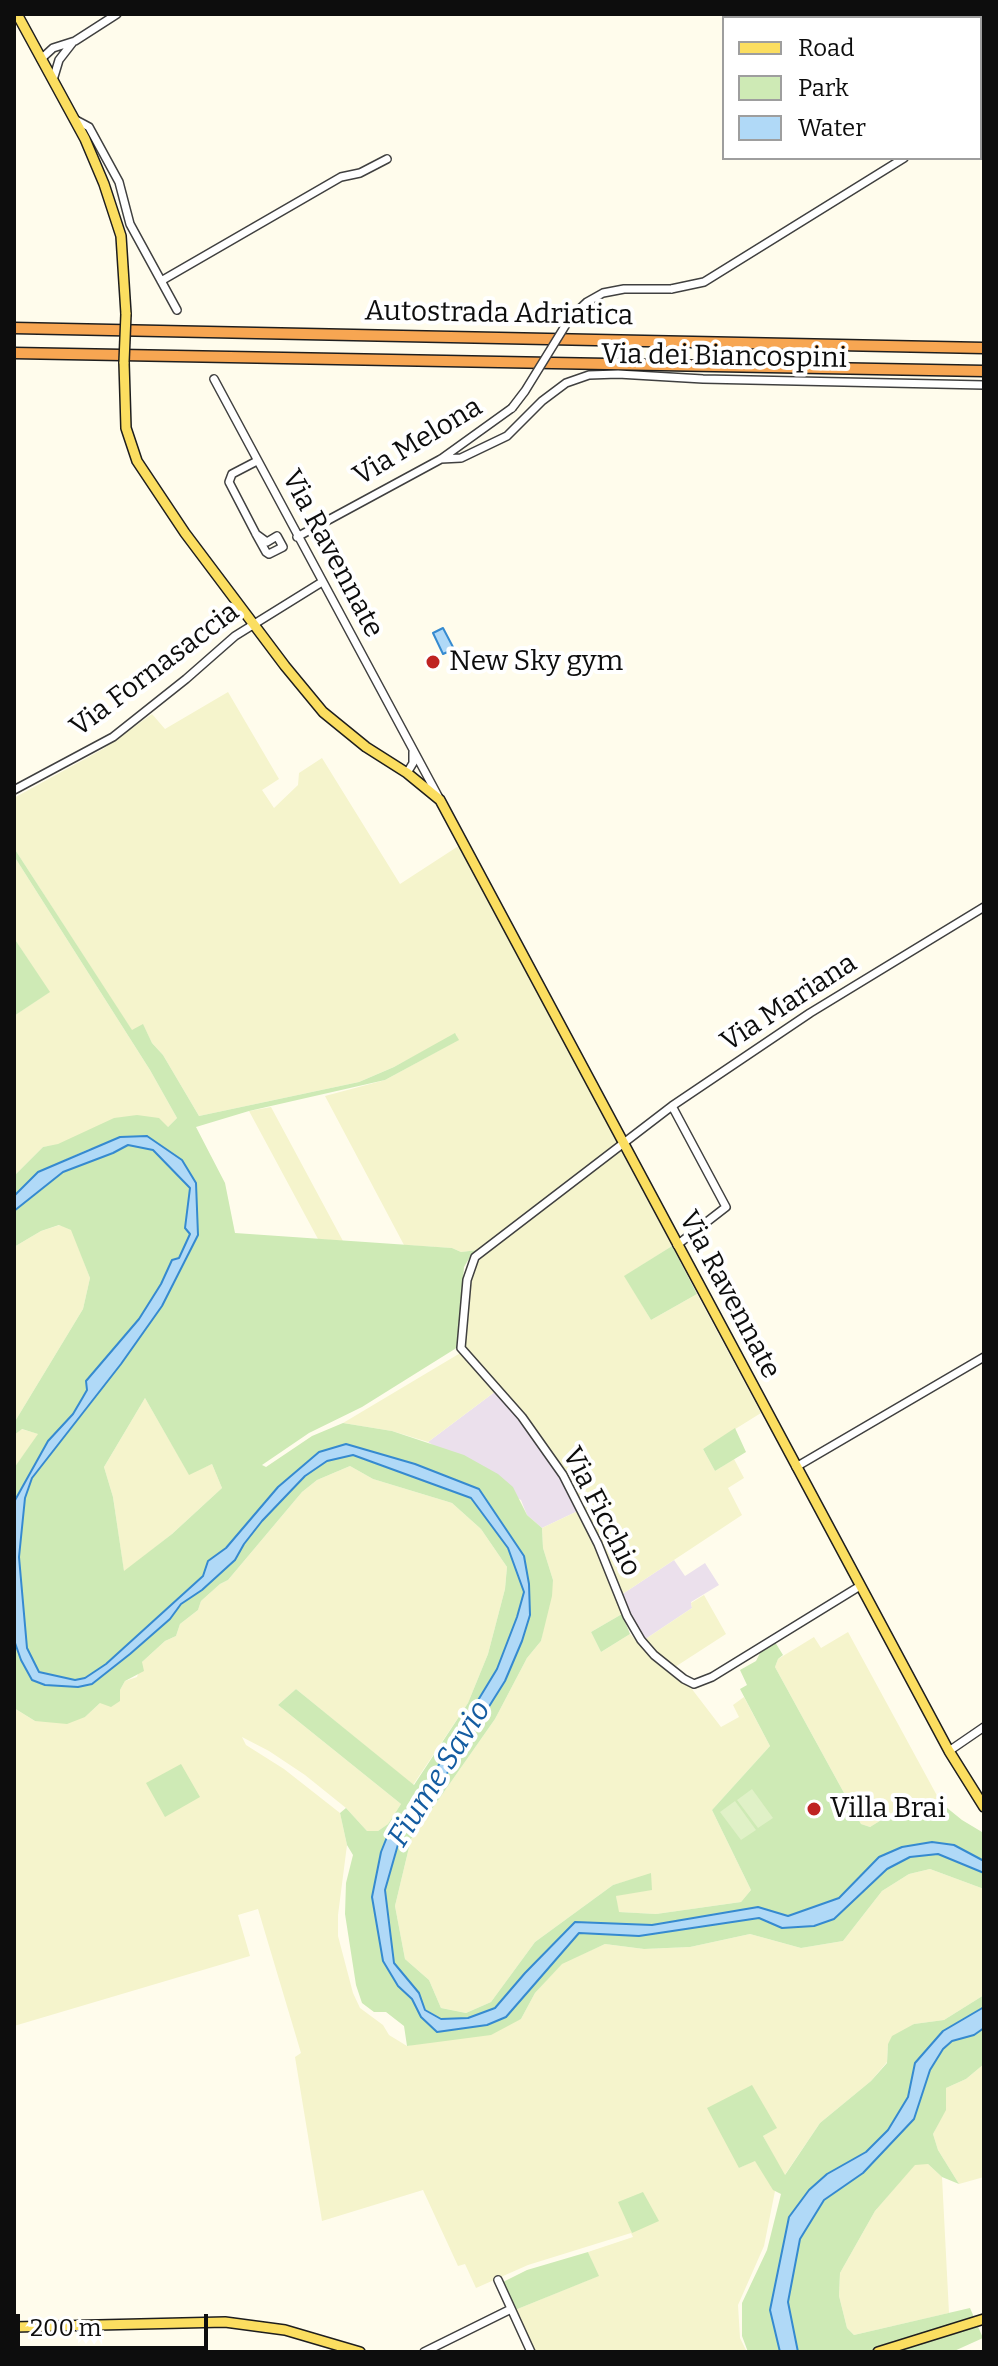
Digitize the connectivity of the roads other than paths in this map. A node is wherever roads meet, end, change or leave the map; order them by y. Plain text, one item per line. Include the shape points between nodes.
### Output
1 (17, 14) edge
2 (117, 14) edge
3 (32, 41) junction
4 (75, 41) junction
5 (53, 48) junction
6 (41, 59) junction
7 (59, 60) junction
8 (53, 81) junction
9 (74, 119) junction
10 (387, 159) dead end
11 (901, 160) edge
12 (161, 281) junction
13 (177, 310) dead end
14 (14, 328) edge
15 (984, 348) edge
16 (14, 353) edge
17 (984, 371) edge
18 (214, 379) dead end
19 (984, 385) edge
20 (441, 459) junction
21 (257, 461) junction
22 (256, 534) dead end
23 (297, 537) junction
24 (322, 582) junction
25 (254, 622) junction
26 (414, 749) junction
27 (407, 773) junction
28 (14, 790) edge
29 (440, 800) junction
30 (984, 907) edge
31 (672, 1106) junction
32 (622, 1143) junction
33 (677, 1245) junction
34 (984, 1357) edge
35 (796, 1467) junction
36 (860, 1586) junction
37 (984, 1727) edge
38 (949, 1751) junction
39 (984, 1807) edge
40 (498, 2280) dead end
41 (511, 2309) junction
42 (984, 2319) edge
43 (14, 2327) edge
44 (360, 2352) edge
45 (424, 2352) edge
46 (531, 2352) edge
47 (878, 2352) edge

1 - 3 main road
2 - 4 street
3 - 5 street
3 - 6 main road
4 - 5 street
4 - 7 street
5 - 6 street
6 - 7 street
6 - 8 main road
7 - 8 street
8 - 9 main road
9 - 12 street via 89,127 104,154 119,182 130,224
9 - 25 main road, Via Ravennate, bridge via 121,236 126,428 137,461
10 - 12 street via 341,177
11 - 20 street, Via Melona, bridge via 704,282 671,289 624,289 587,302 570,318 512,408
12 - 13 street
14 - 15 highway, Autostrada Adriatica
16 - 17 highway, Autostrada Adriatica
18 - 21 street, Via Ravennate
19 - 20 street, Via dei Biancospini via 589,375 566,383 507,436 461,458
20 - 23 street, Via Melona
21 - 22 street via 232,474 229,482
21 - 23 street, Via Ravennate
23 - 24 street, Via Ravennate
24 - 25 street, Via Fornasaccia
24 - 26 street, Via Ravennate
25 - 27 main road, Via Ravennate via 323,712
25 - 28 street, Via Fornasaccia via 113,737
26 - 27 street
26 - 29 street, Via Ravennate
27 - 29 main road, Via Ravennate
29 - 32 main road, Via Ravennate
30 - 31 street, Via Mariana via 810,1013
31 - 32 street, Via Mariana
31 - 33 street via 726,1207
32 - 33 main road, Via Ravennate
32 - 36 street, Via Ficchio via 475,1257 467,1280 461,1348 522,1417 563,1475 641,1640 689,1682 712,1677
33 - 35 main road, Via Ravennate
34 - 35 street
35 - 36 main road, Via Ravennate
36 - 38 main road, Via Ravennate
37 - 38 street
38 - 39 main road, Via Ravennate
40 - 41 street
41 - 45 street
41 - 46 street
42 - 47 main road
43 - 44 main road via 225,2322 285,2330

